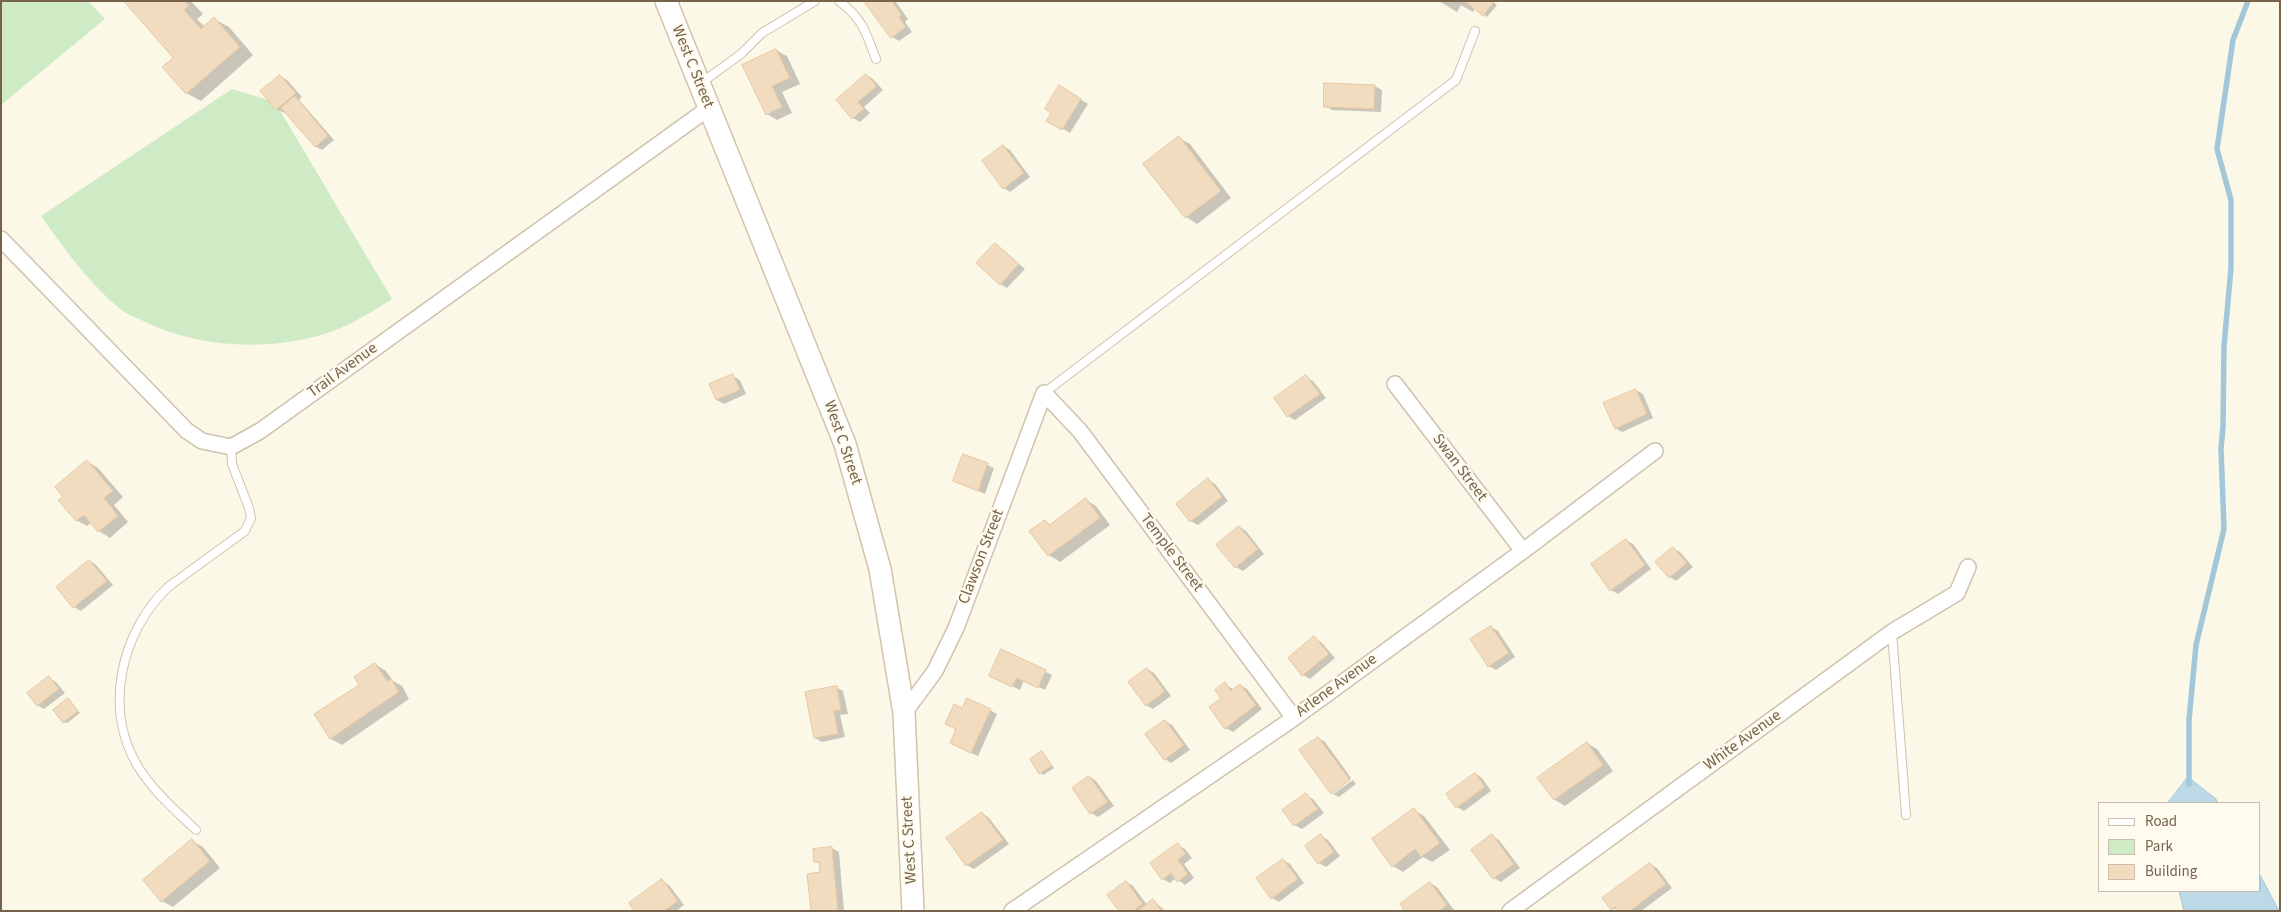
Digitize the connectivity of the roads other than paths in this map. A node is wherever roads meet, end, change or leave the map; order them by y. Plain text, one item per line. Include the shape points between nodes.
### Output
1 (666, 1) edge
2 (815, 1) edge
3 (840, 1) edge
4 (1475, 31) dead end
5 (876, 59) dead end
6 (699, 84) junction
7 (709, 108) junction
8 (1, 239) edge
9 (1395, 384) dead end
10 (1044, 393) junction
11 (231, 447) junction
12 (1655, 451) dead end
13 (1522, 551) junction
14 (1968, 567) dead end
15 (1892, 632) junction
16 (904, 713) junction
17 (1294, 718) junction
18 (1906, 815) dead end
19 (196, 830) dead end
20 (913, 911) edge
21 (1012, 911) edge
22 (1510, 911) edge

1 - 6 main road, West C Street
2 - 6 lane via 762,33 741,54
3 - 5 lane via 863,24
4 - 10 lane via 1456,80
6 - 7 main road, West C Street
7 - 11 street, Trail Avenue via 260,431
7 - 16 main road, West C Street via 845,444 880,569
8 - 11 street via 186,430 202,441
9 - 13 street, Swan Street
10 - 16 street, Clawson Street via 956,628 935,671
10 - 17 street, Temple Street via 1080,431
11 - 19 lane via 232,464 251,518 244,531 157,597 139,622 123,666 120,715 136,764 149,783
12 - 13 street, Arlene Avenue
13 - 17 street, Arlene Avenue
14 - 15 street, White Avenue via 1957,593
15 - 18 lane
15 - 22 street, White Avenue
16 - 20 main road, West C Street
17 - 21 street, Arlene Avenue

